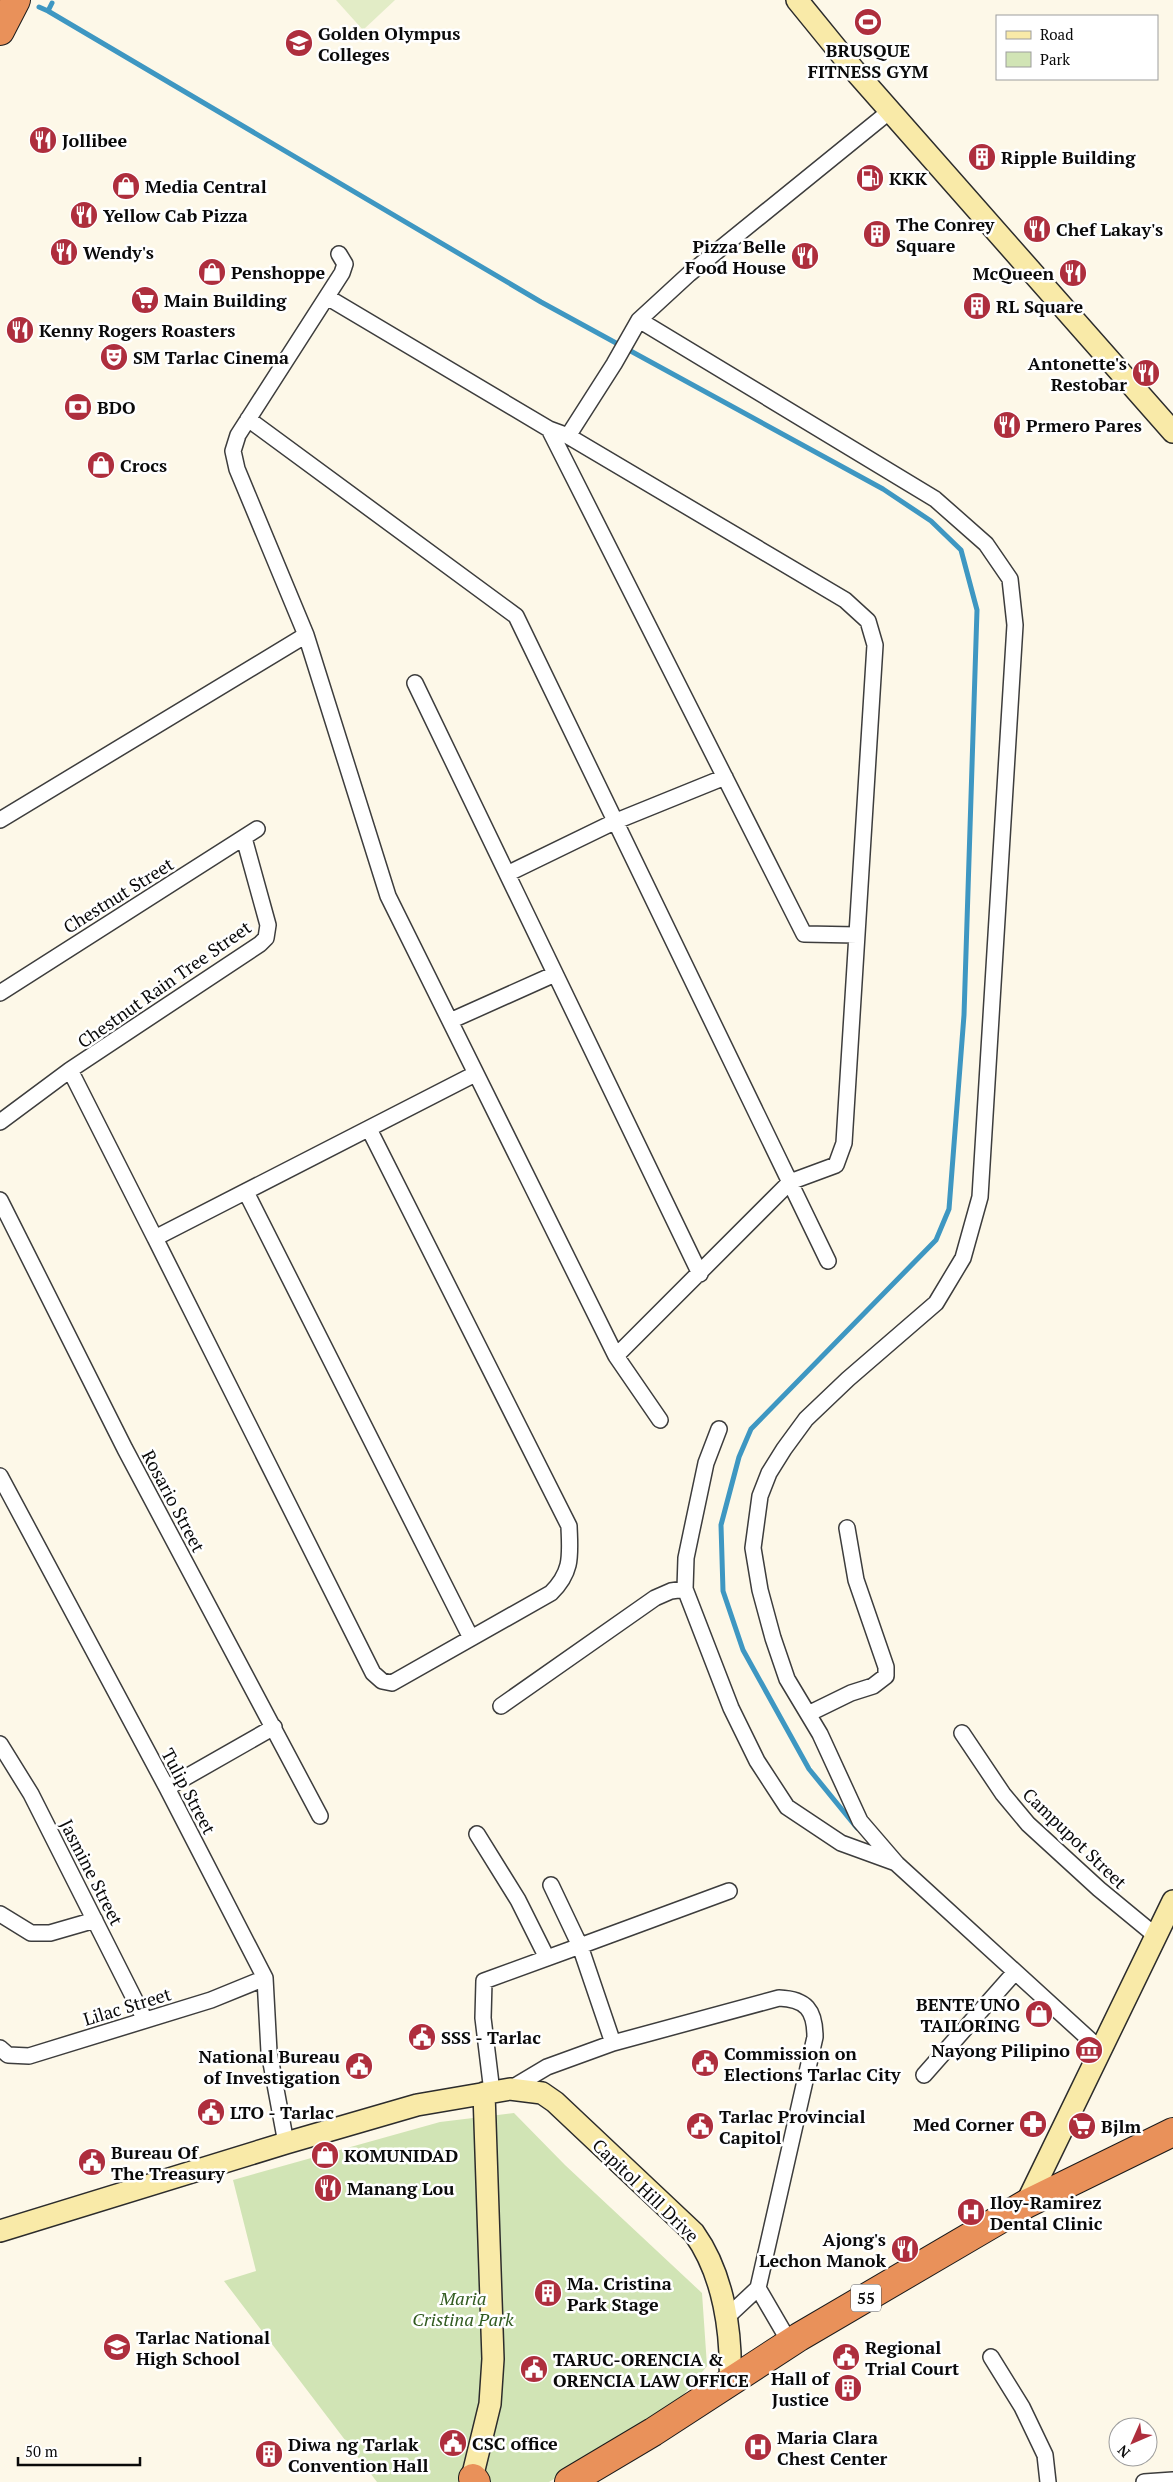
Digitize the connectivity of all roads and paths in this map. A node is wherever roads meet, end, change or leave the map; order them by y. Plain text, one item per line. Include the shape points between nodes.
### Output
1 (16, 0) edge
2 (797, 0) edge
3 (0, 31) edge
4 (890, 111) junction
5 (339, 254) dead end
6 (327, 297) junction
7 (636, 325) junction
8 (248, 419) junction
9 (549, 428) junction
10 (1173, 432) edge
11 (568, 436) junction
12 (306, 635) junction
13 (415, 683) dead end
14 (725, 777) junction
15 (0, 820) edge
16 (614, 822) junction
17 (250, 833) joint
18 (506, 874) junction
19 (857, 935) junction
20 (555, 974) junction
21 (0, 992) edge
22 (450, 1021) junction
23 (70, 1070) junction
24 (475, 1074) junction
25 (0, 1122) edge
26 (369, 1129) junction
27 (790, 1182) junction
28 (246, 1192) junction
29 (0, 1200) edge
30 (155, 1238) junction
31 (828, 1261) dead end
32 (700, 1274) junction
33 (616, 1356) junction
34 (660, 1420) dead end
35 (719, 1429) dead end
36 (0, 1476) edge
37 (847, 1528) dead end
38 (685, 1589) junction
39 (471, 1638) junction
40 (502, 1706) dead end
41 (808, 1714) junction
42 (274, 1727) junction
43 (962, 1733) dead end
44 (0, 1744) edge
45 (167, 1788) junction
46 (320, 1816) dead end
47 (477, 1834) dead end
48 (897, 1864) junction
49 (551, 1885) dead end
50 (729, 1892) dead end
51 (1173, 1901) edge
52 (0, 1914) edge
53 (95, 1920) junction
54 (1156, 1936) junction
55 (580, 1946) junction
56 (547, 1958) junction
57 (1015, 1972) junction
58 (265, 1978) junction
59 (145, 2020) junction
60 (613, 2043) junction
61 (0, 2048) edge
62 (1101, 2050) junction
63 (924, 2075) dead end
64 (495, 2091) junction
65 (1173, 2132) edge
66 (286, 2143) junction
67 (1026, 2204) junction
68 (0, 2231) edge
69 (758, 2288) junction
70 (726, 2318) junction
71 (790, 2343) junction
72 (991, 2357) dead end
73 (730, 2384) junction
74 (1173, 2480) edge
75 (473, 2481) edge
76 (569, 2482) edge
77 (1048, 2482) edge
78 (1144, 2482) edge

1 - 3 highway
2 - 4 street
4 - 7 street via 689,274
4 - 10 street
5 - 6 street via 344,260 344,268
6 - 8 street
6 - 9 street
7 - 11 street
7 - 41 street via 935,499 986,544 1010,579 1015,625 980,1197 963,1258 936,1302 806,1419 769,1473 755,1522 753,1548 772,1638 787,1679
8 - 12 street via 234,443 234,460
8 - 16 street via 516,616
9 - 11 street
9 - 14 street
11 - 19 street via 845,600 868,621 874,644
12 - 15 street
12 - 22 street via 388,896
13 - 18 street
14 - 16 street
14 - 19 street via 804,934
16 - 18 street
16 - 27 street
17 - 21 street, Chestnut Street
17 - 23 street, Chestnut Rain Tree Street via 268,925 266,938
18 - 20 street
19 - 27 street via 844,1143 836,1165
20 - 22 street
20 - 32 street
22 - 24 street
23 - 25 street, Chestnut Rain Tree Street
23 - 30 street
24 - 26 street
24 - 33 street
26 - 28 street
26 - 39 street via 569,1526 570,1564 561,1583 552,1593
27 - 31 street
27 - 32 street
28 - 30 street
28 - 39 street
29 - 42 street, Rosario Street via 125,1449
30 - 39 street via 373,1673 382,1681 392,1683
32 - 33 street
33 - 34 street
35 - 38 street via 706,1463 686,1558
36 - 45 street, Tulip Street
37 - 41 street via 856,1580 886,1667 886,1676 873,1686
38 - 40 street via 654,1598
38 - 48 street via 756,1762 787,1807 841,1843
41 - 48 street via 860,1821
42 - 45 street
42 - 46 street, Rosario Street
43 - 54 street, Campupot Street via 1028,1824
44 - 53 street, Jasmine Street via 31,1794
45 - 58 street, Tulip Street
47 - 56 street via 518,1900
48 - 57 street
49 - 55 street
50 - 55 street
51 - 54 street
52 - 53 street via 31,1934 50,1933
53 - 59 street, Jasmine Street
54 - 62 street
55 - 56 street
55 - 60 street
56 - 64 street via 484,1981 483,2018
57 - 62 street
57 - 63 street
58 - 59 street, Lilac Street via 211,2000
58 - 66 street, Tulip Street via 268,2044
59 - 61 street, Lilac Street via 29,2056 8,2054
60 - 64 street via 547,2067
60 - 69 street via 779,1998 791,1998 811,2011 815,2037
62 - 67 street
64 - 66 street, Capitol Hill Drive via 418,2105
64 - 70 street, Capitol Hill Drive via 542,2094 555,2102 694,2233 712,2266
64 - 75 street via 493,2359 490,2404
65 - 67 highway, 55
66 - 68 street, Capitol Hill Drive
67 - 71 highway, 55
69 - 70 street
69 - 71 street
70 - 73 street, Capitol Hill Drive via 731,2348
71 - 73 highway, 55
72 - 77 street via 1022,2406 1045,2455
73 - 76 highway, 55
74 - 78 street

